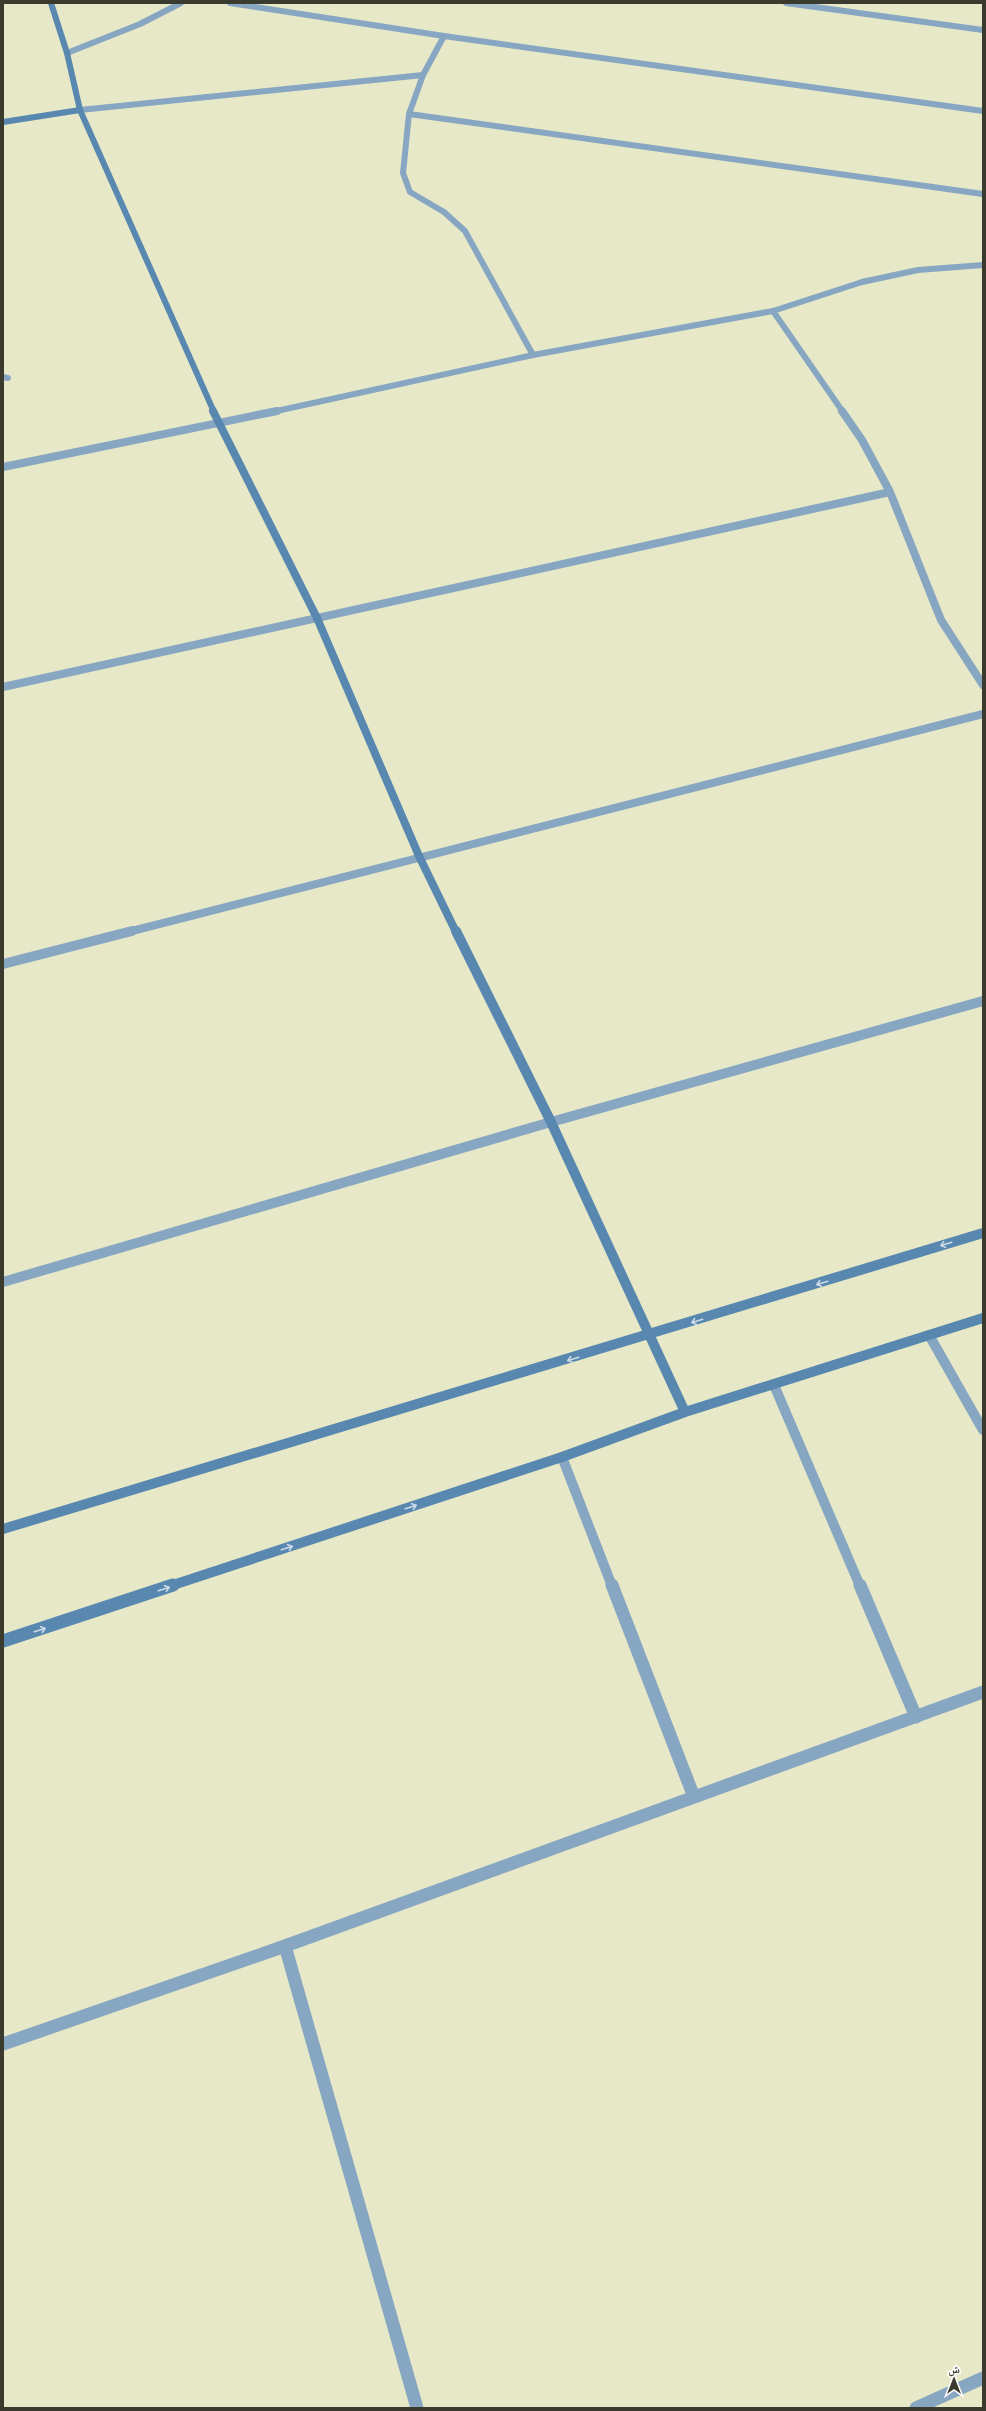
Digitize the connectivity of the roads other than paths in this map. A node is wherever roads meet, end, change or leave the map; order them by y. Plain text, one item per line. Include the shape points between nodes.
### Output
1 (51, 3) edge
2 (181, 3) edge
3 (230, 3) edge
4 (786, 3) edge
5 (983, 30) edge
6 (444, 36) junction
7 (67, 53) junction
8 (423, 75) junction
9 (80, 110) junction
10 (983, 111) edge
11 (409, 114) junction
12 (3, 122) edge
13 (983, 194) edge
14 (983, 265) edge
15 (773, 311) junction
16 (533, 355) junction
17 (219, 424) junction
18 (3, 467) edge
19 (890, 492) junction
20 (317, 618) junction
21 (983, 685) edge
22 (3, 687) edge
23 (983, 714) edge
24 (419, 856) junction
25 (3, 964) edge
26 (983, 1001) edge
27 (551, 1122) junction
28 (983, 1233) edge
29 (3, 1282) edge
30 (983, 1318) edge
31 (651, 1335) junction
32 (929, 1335) junction
33 (774, 1385) junction
34 (685, 1412) junction
35 (983, 1430) edge
36 (562, 1457) junction
37 (3, 1529) edge
38 (3, 1641) edge
39 (983, 1692) edge
40 (916, 1716) junction
41 (694, 1797) junction
42 (285, 1946) junction
43 (3, 2044) edge
44 (983, 2378) edge
45 (417, 2408) edge
46 (916, 2408) edge

1 - 7 main road
2 - 7 street via 140,24
3 - 6 street
4 - 5 street
6 - 8 street
6 - 10 street
7 - 9 main road
8 - 9 street
8 - 11 street
9 - 12 main road
9 - 17 main road
11 - 13 street
11 - 16 street via 403,173 410,192 444,212 465,231
14 - 15 street via 918,270 876,279
15 - 16 street
15 - 19 street via 862,440
16 - 17 street
17 - 18 street
17 - 20 main road
19 - 20 street
19 - 21 street via 941,620
20 - 22 street
20 - 24 main road
23 - 24 street
24 - 25 street
24 - 27 main road
26 - 27 street
27 - 29 street
27 - 31 main road
28 -> 31 main road
30 - 32 main road
31 - 34 main road
31 -> 37 main road
32 - 33 main road
32 - 35 street
33 - 34 main road
33 - 40 street
34 - 36 main road
38 -> 36 main road
36 - 41 street
39 - 40 street
40 - 41 street
41 - 42 street
42 - 43 street
42 - 45 street
44 - 46 street

